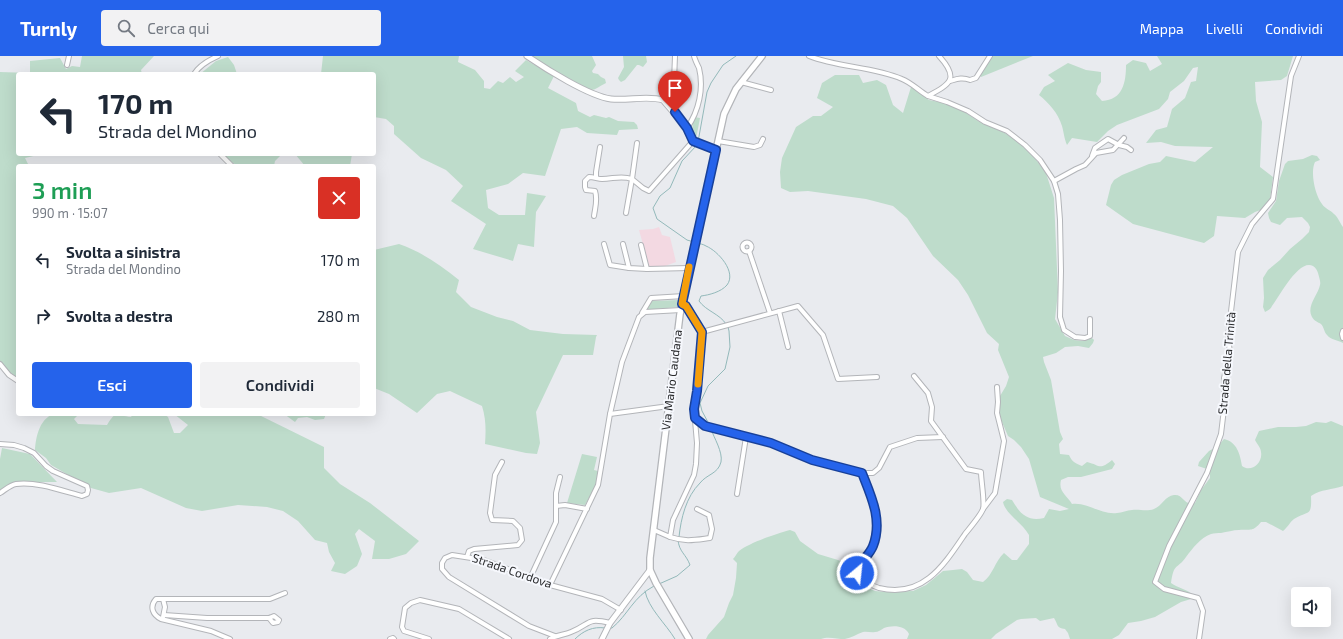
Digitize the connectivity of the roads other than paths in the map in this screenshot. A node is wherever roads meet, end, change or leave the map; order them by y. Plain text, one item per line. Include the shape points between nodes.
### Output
1 (69, 56) edge
2 (218, 56) edge
3 (527, 56) edge
4 (675, 56) edge
5 (694, 56) edge
6 (762, 56) edge
7 (809, 56) edge
8 (939, 56) edge
9 (990, 56) edge
10 (1299, 56) edge
11 (67, 65) dead end
12 (195, 72) edge
13 (950, 81) junction
14 (741, 82) junction
15 (771, 90) dead end
16 (928, 96) junction
17 (670, 106) junction
18 (687, 128) junction
19 (1124, 138) dead end
20 (763, 139) dead end
21 (718, 141) junction
22 (637, 143) dead end
23 (696, 143) junction
24 (1118, 144) junction
25 (600, 147) dead end
26 (716, 150) junction
27 (1131, 150) dead end
28 (222, 156) edge
29 (1092, 157) junction
30 (230, 164) edge
31 (596, 177) junction
32 (632, 179) junction
33 (1054, 181) junction
34 (626, 214) dead end
35 (594, 216) dead end
36 (604, 244) dead end
37 (622, 244) dead end
38 (641, 245) dead end
39 (749, 251) dead end
40 (629, 268) junction
41 (689, 268) junction
42 (647, 269) junction
43 (684, 296) junction
44 (682, 304) junction
45 (681, 310) junction
46 (779, 311) junction
47 (770, 313) junction
48 (641, 315) junction
49 (1090, 319) dead end
50 (702, 332) junction
51 (1343, 332) edge
52 (1343, 338) edge
53 (788, 347) dead end
54 (0, 364) edge
55 (914, 376) dead end
56 (877, 377) dead end
57 (16, 379) edge
58 (997, 387) dead end
59 (669, 406) junction
60 (610, 414) junction
61 (695, 418) junction
62 (746, 437) junction
63 (943, 437) junction
64 (0, 444) edge
65 (502, 462) dead end
66 (862, 473) junction
67 (560, 477) dead end
68 (0, 493) edge
69 (737, 494) dead end
70 (556, 506) junction
71 (587, 509) junction
72 (697, 509) dead end
73 (983, 509) junction
74 (654, 530) junction
75 (670, 537) junction
76 (467, 557) junction
77 (650, 570) junction
78 (530, 576) junction
79 (550, 584) junction
80 (285, 593) dead end
81 (163, 599) junction
82 (621, 610) junction
83 (163, 617) junction
84 (269, 618) dead end
85 (609, 626) junction
86 (556, 636) junction
87 (230, 639) edge
88 (390, 639) edge
89 (394, 639) edge
90 (429, 639) edge
91 (509, 639) edge
92 (550, 639) edge
93 (602, 639) edge
94 (689, 639) edge
95 (1198, 639) edge

1 - 11 street
2 - 12 street
3 - 17 street via 583,89 605,98 659,99 666,101
4 - 17 street
5 - 18 street via 698,67 700,94 699,104
6 - 14 main road, Via Mario Caudana
7 - 16 street via 904,79
8 - 13 street via 951,76
9 - 13 street via 976,78
10 - 95 street, Strada della Trinità via 1291,76 1273,199 1252,224 1238,252 1228,336 1230,353 1224,378 1221,434 1207,473 1169,546 1155,582 1164,589 1198,598 1203,611
13 - 16 street
14 - 15 street
14 - 21 main road, Via Mario Caudana via 728,104
16 - 33 street via 968,111 985,122 1007,131 1040,160
17 - 18 street
18 - 23 street
19 - 24 street
20 - 21 street via 760,145 754,147
21 - 26 main road, Via Mario Caudana
22 - 32 street
23 - 26 street
23 - 32 street via 649,191
24 - 27 street
24 - 29 street via 1113,150 1096,153
24 - 29 street via 1108,139 1095,148
25 - 31 street
26 - 41 main road, Via Mario Caudana
28 - 30 street
29 - 33 street via 1085,165
31 - 32 street via 600,180 618,176
31 - 35 street via 587,178 585,187 596,194
32 - 34 street
33 - 49 street via 1058,194 1060,226 1060,317 1064,330 1076,338 1090,336
36 - 40 street via 610,265
37 - 40 street
38 - 42 street
39 - 47 street
40 - 42 street
41 - 42 street
41 - 43 main road, Via Mario Caudana
43 - 44 main road, Via Mario Caudana
43 - 48 street via 651,298
44 - 45 main road, Via Mario Caudana
44 - 50 street via 686,306
45 - 48 street via 645,312
45 - 59 main road, Via Mario Caudana
46 - 47 street
46 - 53 street
46 - 56 street via 798,306 823,335 838,379
47 - 50 street
48 - 60 street via 622,362
50 - 61 street
51 - 52 street
54 - 57 street
55 - 63 street via 928,393 932,407 931,421
58 - 73 street via 998,413 1004,441 995,493
59 - 60 street
59 - 74 main road, Via Mario Caudana
60 - 71 street via 598,485
61 - 62 street via 707,426
61 - 75 street via 697,443 694,475 673,520
62 - 66 street via 786,448 812,460
62 - 69 street
63 - 66 street via 917,438 890,447 879,468 873,473
63 - 73 street via 966,469 981,472
64 - 68 street via 14,445 34,454 46,466 86,486 88,490 87,494 82,496 59,488 16,484
65 - 76 street, Strada Cordova via 494,475 490,513 492,520 514,521 520,528 522,540 518,545 474,549
66 - 73 street via 877,518 873,546 858,567 857,573 872,586 886,590 902,589 915,587 929,578 945,564
67 - 70 street
70 - 71 street
70 - 78 street via 556,522
71 - 79 street
72 - 75 street via 709,515 712,529 710,538 690,541
74 - 75 street
74 - 77 main road, Via Mario Caudana
76 - 78 street, Strada Cordova via 484,560
76 - 86 street via 452,555 445,558 442,569 449,577 529,626
77 - 82 street
77 - 94 main road
78 - 79 street, Strada Cordova
79 - 82 street, Strada Cordova via 602,599
80 - 81 street via 270,599
81 - 83 street
81 - 83 street via 156,599 152,608 157,617
82 - 85 street
83 - 84 street
83 - 87 street
85 - 86 street via 597,620 588,622 572,632
85 - 93 street
86 - 92 street
88 - 89 street
90 - 91 street via 404,631 402,627 405,608 411,603 420,600 458,609

